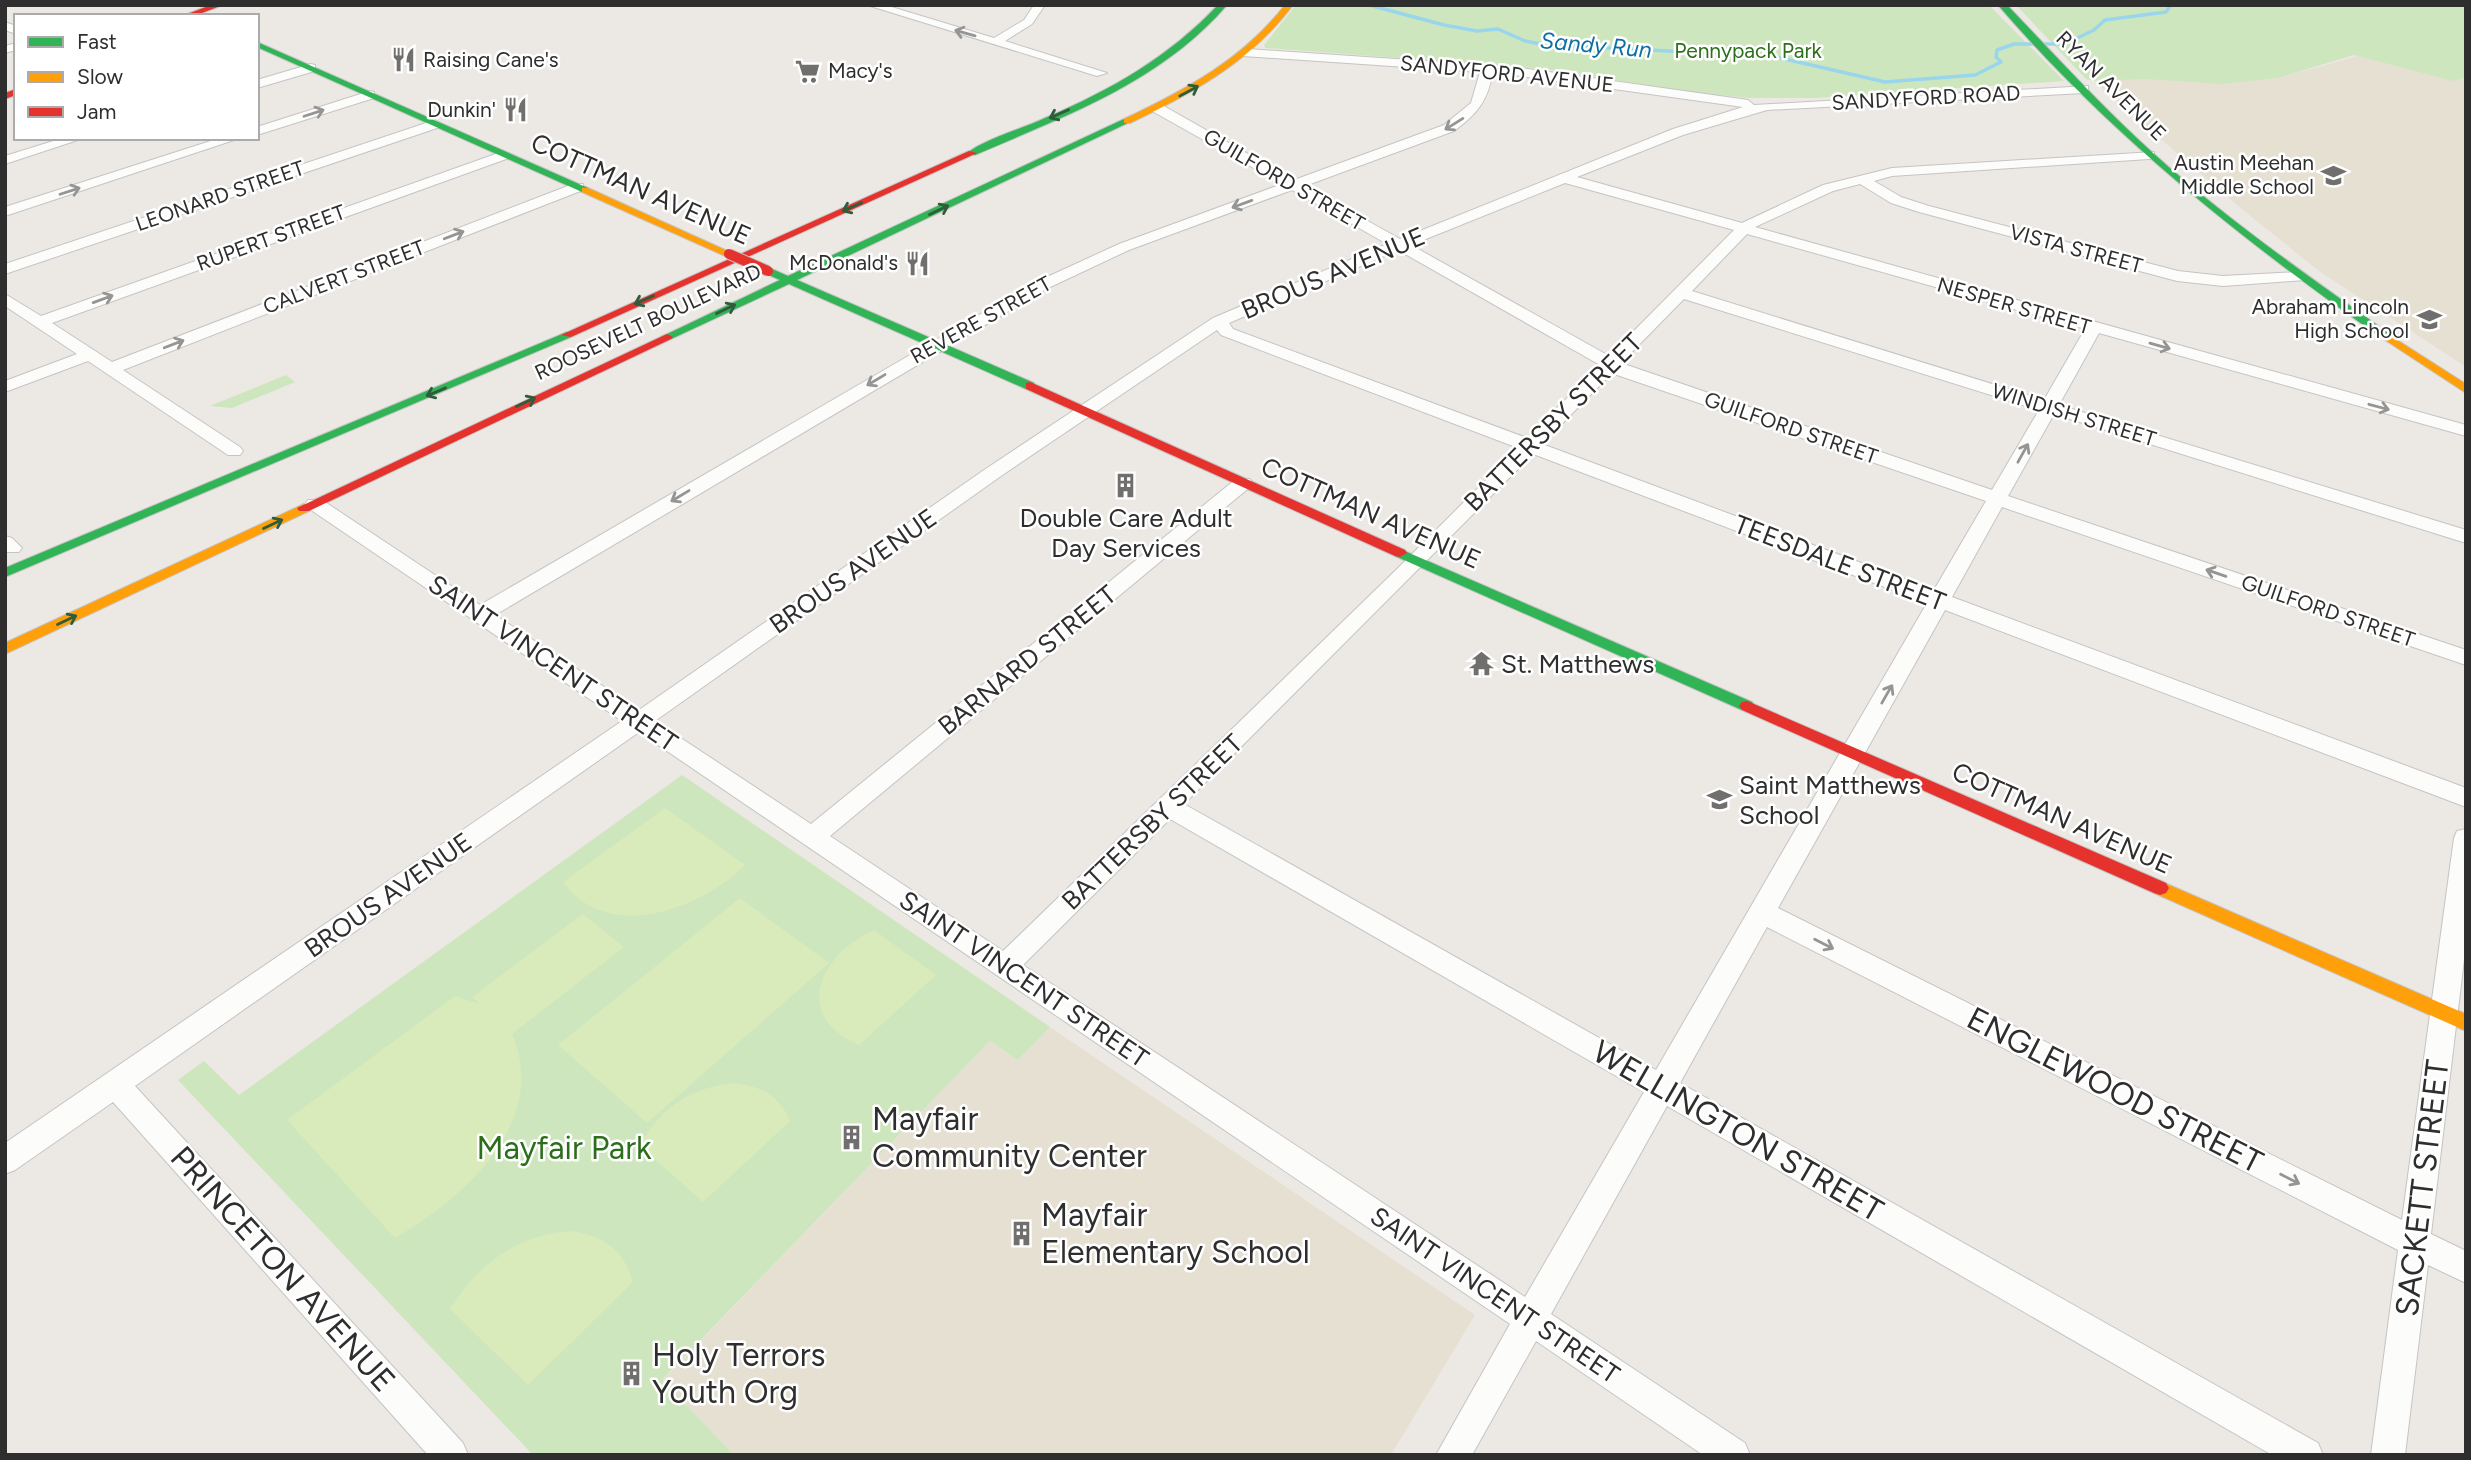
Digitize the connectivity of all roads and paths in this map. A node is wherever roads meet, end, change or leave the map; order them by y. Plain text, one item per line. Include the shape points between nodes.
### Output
1 (172, 5) edge
2 (219, 5) edge
3 (872, 5) edge
4 (1040, 5) edge
5 (1223, 5) edge
6 (1289, 5) edge
7 (2002, 5) edge
8 (189, 14) edge
9 (194, 14) edge
10 (995, 41) junction
11 (259, 45) edge
12 (1247, 52) junction
13 (1163, 60) junction
14 (1117, 65) dead end
15 (311, 68) junction
16 (1487, 69) junction
17 (1101, 73) junction
18 (1083, 82) dead end
19 (259, 83) edge
20 (1150, 88) dead end
21 (2084, 89) junction
22 (370, 95) junction
23 (1062, 96) dead end
24 (1767, 106) junction
25 (1157, 108) junction
26 (435, 124) junction
27 (259, 130) edge
28 (71, 140) edge
29 (228, 140) edge
30 (504, 155) junction
31 (2150, 155) junction
32 (5, 160) edge
33 (1564, 178) junction
34 (1861, 179) junction
35 (1294, 186) junction
36 (578, 187) junction
37 (5, 212) edge
38 (1745, 230) junction
39 (732, 236) dead end
40 (709, 245) junction
41 (1399, 245) junction
42 (687, 254) dead end
43 (5, 268) edge
44 (2300, 277) junction
45 (789, 280) junction
46 (1683, 293) junction
47 (5, 299) edge
48 (657, 313) dead end
49 (1219, 321) junction
50 (39, 322) junction
51 (2094, 328) junction
52 (935, 345) junction
53 (89, 355) junction
54 (1610, 365) junction
55 (110, 369) junction
56 (5, 387) edge
57 (2466, 389) edge
58 (2049, 407) junction
59 (1087, 411) junction
60 (2466, 431) edge
61 (1529, 445) junction
62 (234, 451) dead end
63 (419, 452) junction
64 (1243, 483) junction
65 (1998, 499) junction
66 (315, 504) junction
67 (266, 507) dead end
68 (2466, 537) edge
69 (31, 540) dead end
70 (8, 547) edge
71 (1415, 560) junction
72 (5, 573) edge
73 (1940, 601) junction
74 (480, 614) junction
75 (5, 649) edge
76 (2466, 658) edge
77 (639, 721) junction
78 (1853, 753) junction
79 (2466, 798) edge
80 (1169, 807) junction
81 (812, 837) junction
82 (2466, 838) edge
83 (1763, 913) junction
84 (1005, 966) junction
85 (2455, 1018) edge
86 (115, 1084) junction
87 (1663, 1088) junction
88 (5, 1160) edge
89 (2415, 1242) junction
90 (2466, 1268) edge
91 (1530, 1319) junction
92 (451, 1455) edge
93 (1453, 1455) edge
94 (1733, 1455) edge
95 (2306, 1455) edge
96 (2388, 1455) edge

1 - 8 main road
2 - 9 main road
10 -> 3 street
4 - 10 street via 1028,22
5 - 13 main road, ROOSEVELT BOULEVARD via 1199,32
6 - 12 main road, ROOSEVELT BOULEVARD via 1275,26
7 - 21 main road, RYAN AVENUE
10 - 17 street
11 - 15 main road, COTTMAN AVENUE
12 - 16 street, SANDYFORD AVENUE
25 -> 12 main road, ROOSEVELT BOULEVARD via 1199,86
13 - 23 main road
13 -> 72 main road, ROOSEVELT BOULEVARD via 1096,98 569,334
14 - 17 main road
15 - 19 street
15 - 22 main road, COTTMAN AVENUE
16 - 24 street, SANDYFORD AVENUE
16 -> 35 street, REVERE STREET via 1476,106 1449,128
17 - 18 main road
20 - 48 main road, ROOSEVELT BOULEVARD
21 - 24 street, SANDYFORD ROAD
21 - 31 main road, RYAN AVENUE
22 - 26 main road, COTTMAN AVENUE
27 -> 22 street
24 - 33 street, BROUS AVENUE via 1678,132
25 - 35 street, GUILFORD STREET
45 -> 25 main road, ROOSEVELT BOULEVARD
26 - 30 main road, COTTMAN AVENUE
26 - 43 street, LEONARD STREET
28 - 32 street
37 -> 29 street
30 - 36 main road, COTTMAN AVENUE
50 -> 30 street, RUPERT STREET
31 - 34 street, BATTERSBY STREET via 1934,168
31 - 44 main road, RYAN AVENUE
33 - 38 street, NESPER STREET
33 - 41 street, BROUS AVENUE
34 - 38 street, BATTERSBY STREET via 1797,200
34 - 44 street, VISTA STREET via 1896,200 1924,209 2177,276 2223,281
35 - 41 street, GUILFORD STREET
35 -> 52 street, REVERE STREET via 1124,247 1040,286
36 - 40 main road, COTTMAN AVENUE
55 -> 36 street, CALVERT STREET
38 - 46 street, BATTERSBY STREET
38 - 51 street, NESPER STREET
39 - 40 main road, ROOSEVELT BOULEVARD
40 - 42 main road, ROOSEVELT BOULEVARD
40 - 45 main road, COTTMAN AVENUE, bridge
41 - 49 street, BROUS AVENUE
41 - 54 street, GUILFORD STREET
44 - 57 main road, RYAN AVENUE
45 - 52 main road, COTTMAN AVENUE
63 -> 45 main road, ROOSEVELT BOULEVARD
46 - 54 street, BATTERSBY STREET
46 - 58 street, WINDISH STREET
47 - 50 street
49 - 59 street, BROUS AVENUE
49 - 61 street, TEESDALE STREET via 1227,332
50 - 53 street
51 - 58 street
51 -> 60 street, NESPER STREET
52 - 59 main road, COTTMAN AVENUE
52 -> 74 street, REVERE STREET
53 - 55 street
53 - 56 street
54 - 61 street, BATTERSBY STREET
54 - 65 street, GUILFORD STREET
55 - 62 street
65 -> 58 street
58 - 68 street, WINDISH STREET
59 - 64 main road, COTTMAN AVENUE
59 - 77 street, BROUS AVENUE
61 - 71 street, BATTERSBY STREET
61 - 73 street, TEESDALE STREET
63 - 66 main road, ROOSEVELT BOULEVARD
63 - 67 main road
64 - 71 main road, COTTMAN AVENUE
64 - 81 street, BARNARD STREET
65 - 73 street
76 -> 65 street, GUILFORD STREET
66 - 74 street, SAINT VINCENT STREET
75 -> 66 main road, ROOSEVELT BOULEVARD
69 - 70 main road
71 - 78 main road, COTTMAN AVENUE
71 - 80 street, BATTERSBY STREET
78 -> 73 street
73 - 79 street, TEESDALE STREET
74 - 77 street, SAINT VINCENT STREET
77 - 81 street, SAINT VINCENT STREET
77 - 86 street, BROUS AVENUE
78 - 83 street
78 - 85 main road, COTTMAN AVENUE
80 - 84 street, BATTERSBY STREET
80 - 87 street, WELLINGTON STREET
81 - 84 street, SAINT VINCENT STREET
82 - 85 street, SACKETT STREET
83 - 87 street
83 -> 89 street, ENGLEWOOD STREET
84 - 91 street, SAINT VINCENT STREET
85 - 89 street, SACKETT STREET
86 - 88 street, BROUS AVENUE
86 - 92 street, PRINCETON AVENUE
87 - 91 street
87 - 95 street, WELLINGTON STREET
89 - 90 street, ENGLEWOOD STREET
89 - 96 street, SACKETT STREET
91 - 93 street
91 - 94 street, SAINT VINCENT STREET

